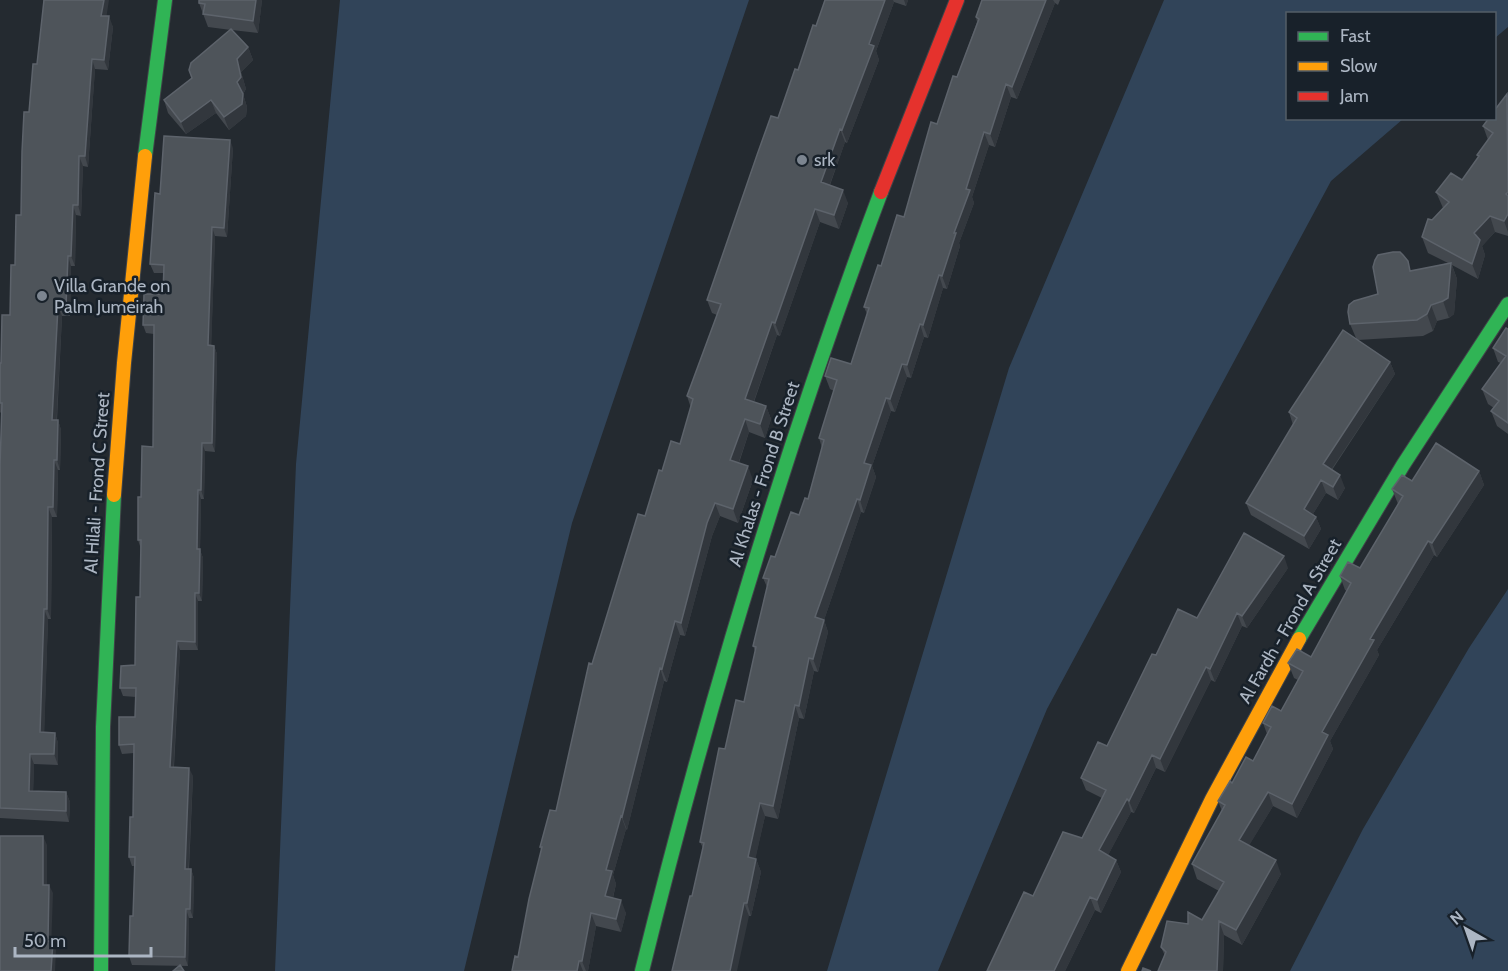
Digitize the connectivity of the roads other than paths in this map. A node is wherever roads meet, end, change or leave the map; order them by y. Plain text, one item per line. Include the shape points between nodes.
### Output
1 (165, 0) edge
2 (957, 0) edge
3 (1508, 304) edge
4 (101, 971) edge
5 (642, 971) edge
6 (1128, 971) edge

1 - 4 street, Al Hilali - Frond C Street via 137,215 115,472 102,731
2 - 5 street, Al Khalas - Frond B Street via 853,266 779,482 712,700
3 - 6 street, Al Fardh - Frond A Street via 1412,450 1295,645 1188,846

